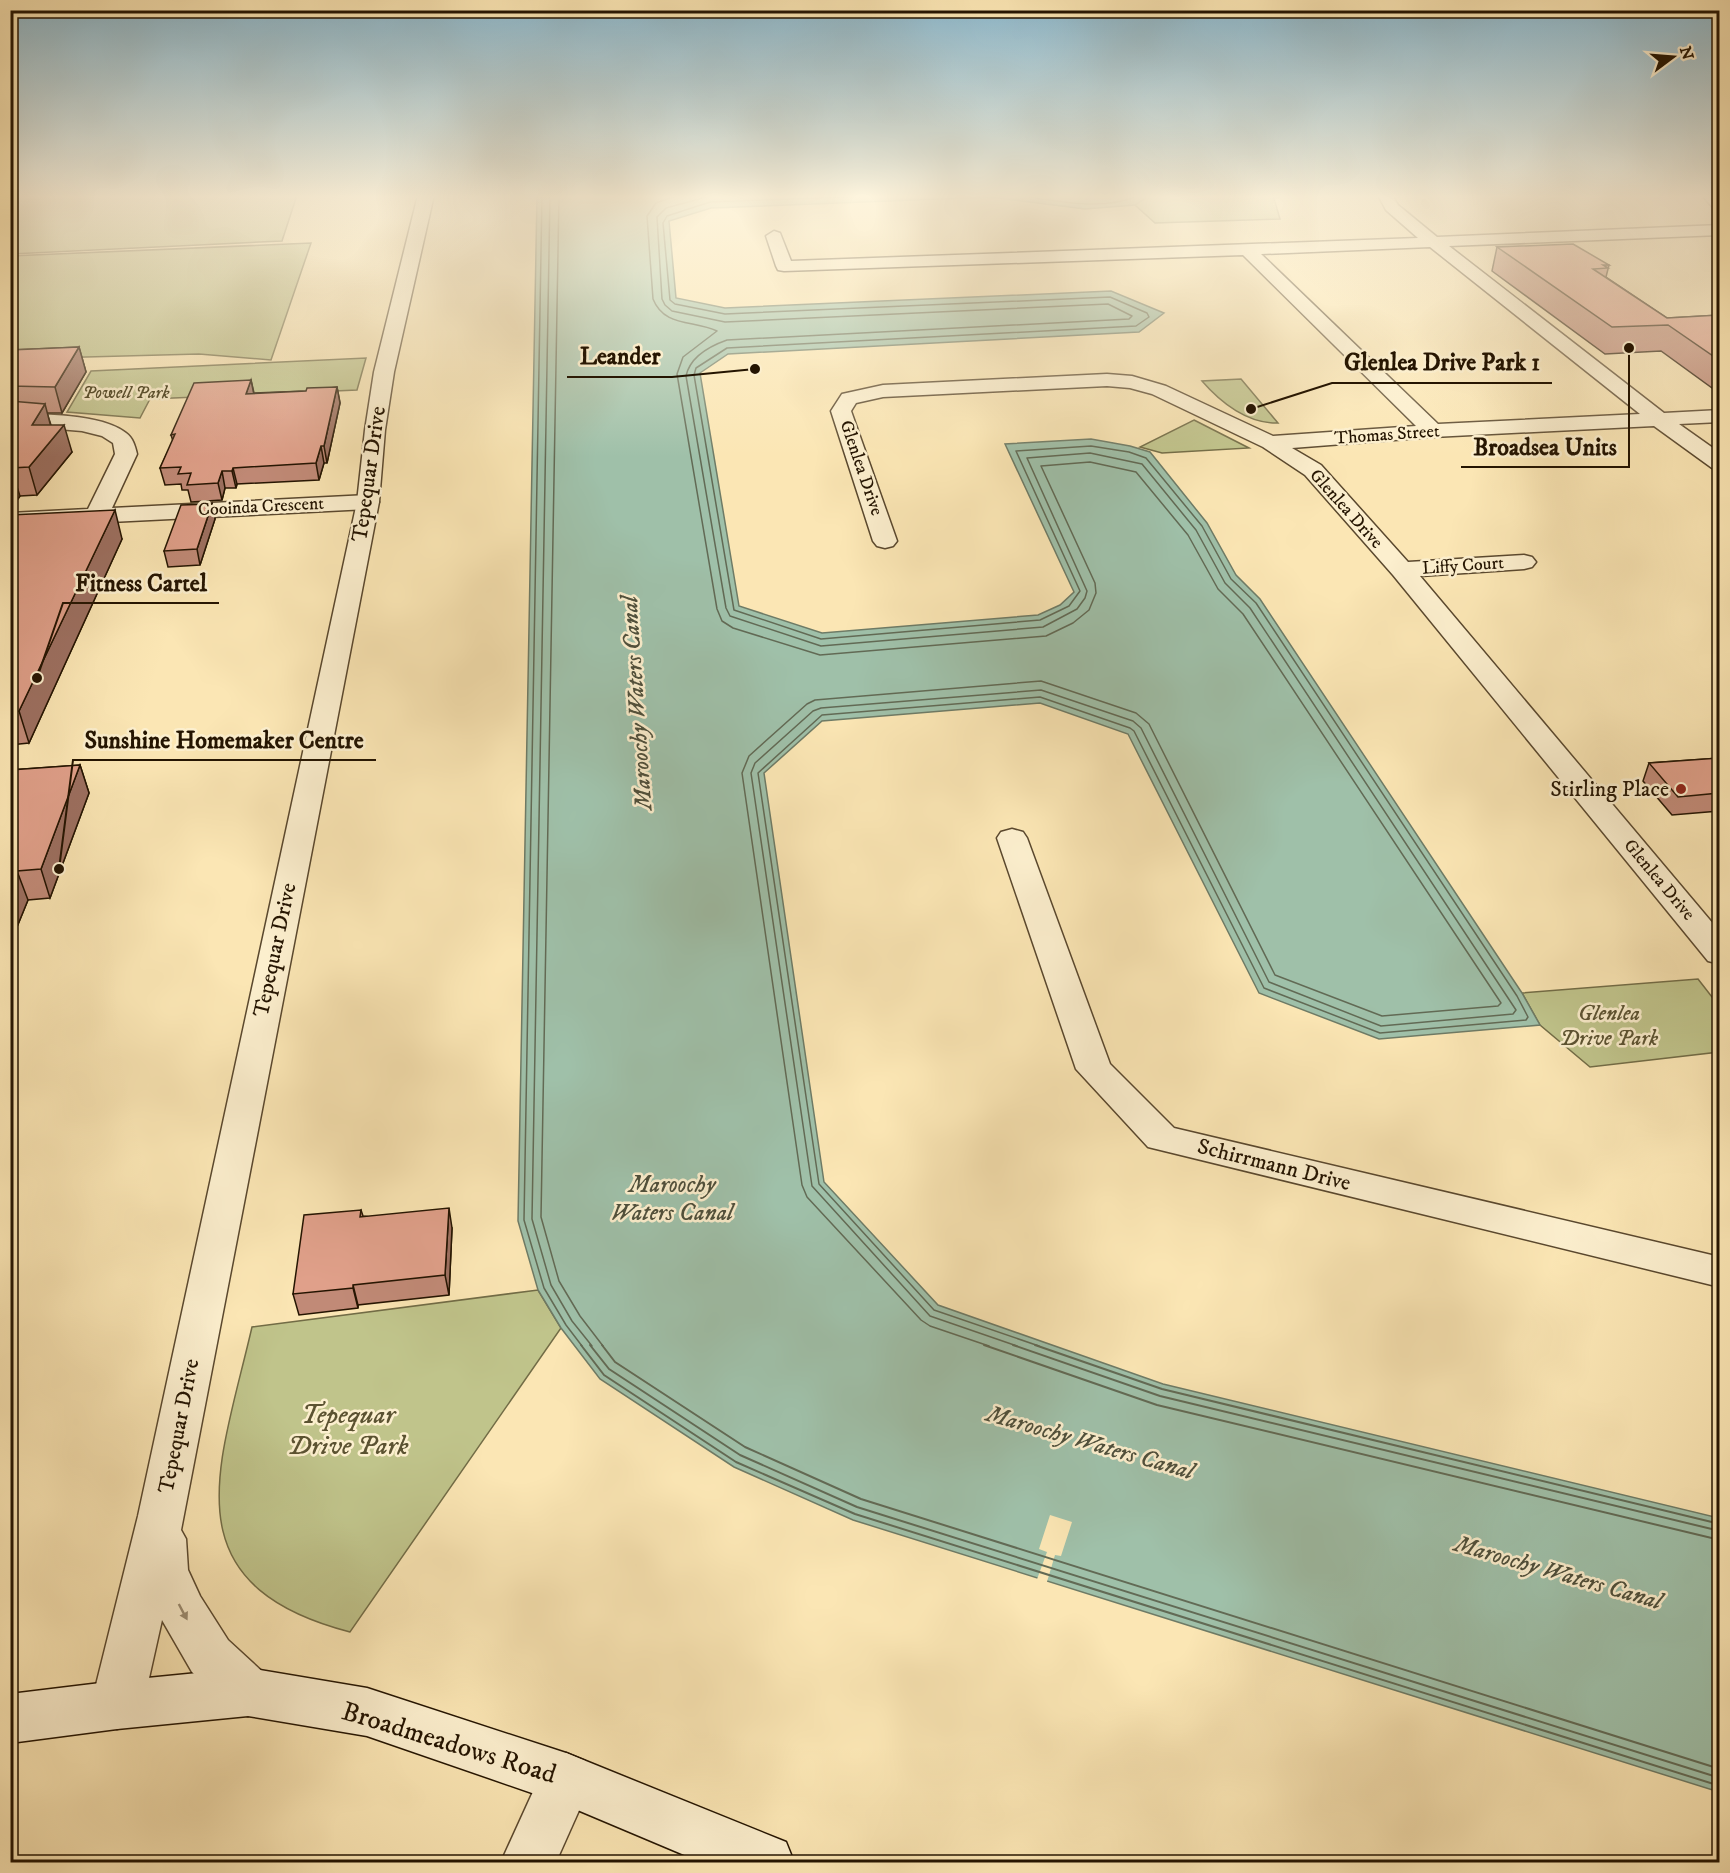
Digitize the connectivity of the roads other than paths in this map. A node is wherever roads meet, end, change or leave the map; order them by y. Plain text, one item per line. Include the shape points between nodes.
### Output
1 (407, 282) edge
2 (1281, 282) edge
3 (1485, 282) edge
4 (1719, 416) edge
5 (10, 419) edge
6 (1660, 420) junction
7 (1433, 431) junction
8 (1270, 443) junction
9 (1719, 463) edge
10 (368, 502) junction
11 (97, 515) junction
12 (10, 520) edge
13 (885, 541) dead end
14 (1524, 562) dead end
15 (1402, 570) junction
16 (1012, 838) dead end
17 (1719, 954) edge
18 (1719, 1272) edge
19 (161, 1516) junction
20 (248, 1692) junction
21 (117, 1705) junction
22 (10, 1719) edge
23 (566, 1779) junction
24 (528, 1863) edge
25 (766, 1863) edge

1 - 10 street, Tepequar Drive via 384,372
2 - 7 street
3 - 6 street
4 - 6 street, Thomas Street
5 - 11 street via 99,429 118,437 126,454
6 - 7 street, Thomas Street
6 - 9 street
7 - 8 street, Thomas Street
8 - 13 street, Glenlea Drive via 1159,390 1132,382 882,391 849,398 841,411
8 - 15 street, Glenlea Drive via 1313,470
10 - 11 street, Cooinda Crescent
10 - 19 street, Tepequar Drive
11 - 12 street, Cooinda Crescent
14 - 15 street, Liffy Court
15 - 17 street, Glenlea Drive
16 - 18 street, Schirrmann Drive via 1094,1069 1161,1138
19 -> 20 street via 164,1570 182,1611 210,1656
19 - 21 street, Tepequar Drive
20 - 21 street, Broadmeadows Road
20 - 23 street, Broadmeadows Road via 367,1712
21 - 22 street, Broadmeadows Road
23 - 24 street
23 - 25 street, Broadmeadows Road

